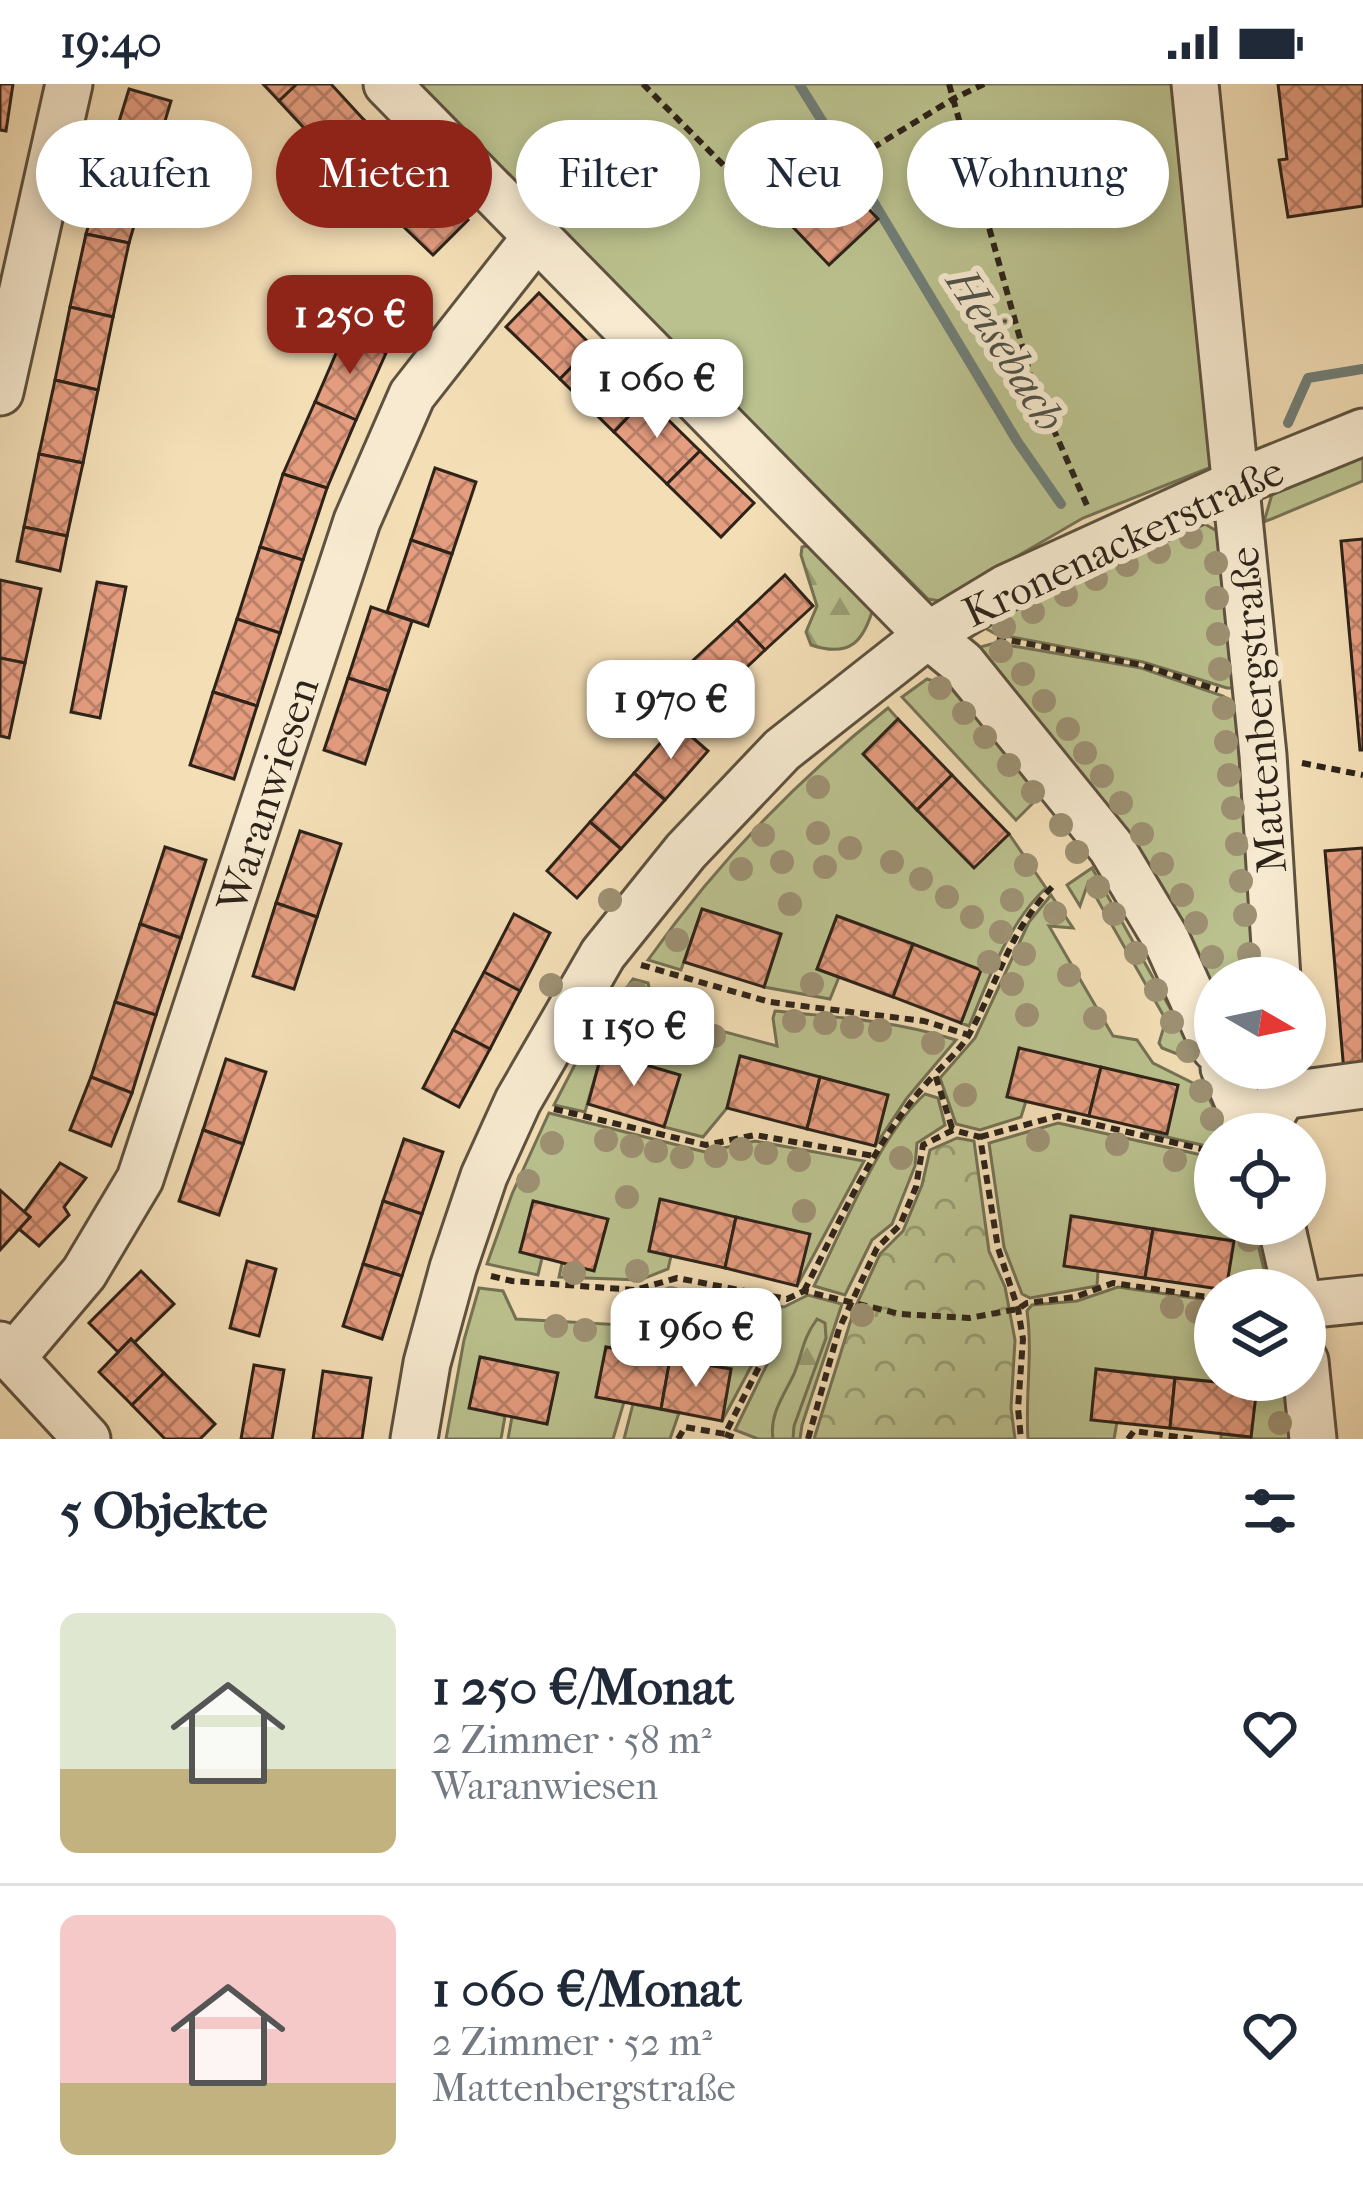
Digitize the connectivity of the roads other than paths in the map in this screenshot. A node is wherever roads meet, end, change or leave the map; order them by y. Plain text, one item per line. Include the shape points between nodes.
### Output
1 (69, 84) edge
2 (387, 84) edge
3 (1195, 84) edge
4 (536, 237) junction
5 (0, 392) edge
6 (1363, 433) edge
7 (1237, 483) junction
8 (928, 635) junction
9 (1276, 957) edge
10 (1194, 1002) edge
11 (1326, 1083) edge
12 (1363, 1084) edge
13 (1363, 1299) edge
14 (1326, 1303) edge
15 (6, 1352) edge
16 (1309, 1401) edge
17 (87, 1439) edge
18 (413, 1439) edge
19 (1312, 1439) edge

1 - 5 street
2 - 4 street
3 - 7 street, Mattenbergstraße
4 - 8 street
4 - 15 street, Waranwiesen via 412,394 357,521 140,1178 84,1273
6 - 7 street, Kronenackerstraße
7 - 8 street, Kronenackerstraße via 1006,589
7 - 9 street, Mattenbergstraße
8 - 10 street via 962,663 1111,847
8 - 18 street, Kronenackerstraße via 782,749 603,954 484,1176 427,1363
11 - 12 street
13 - 14 street
15 - 17 street
16 - 19 street

